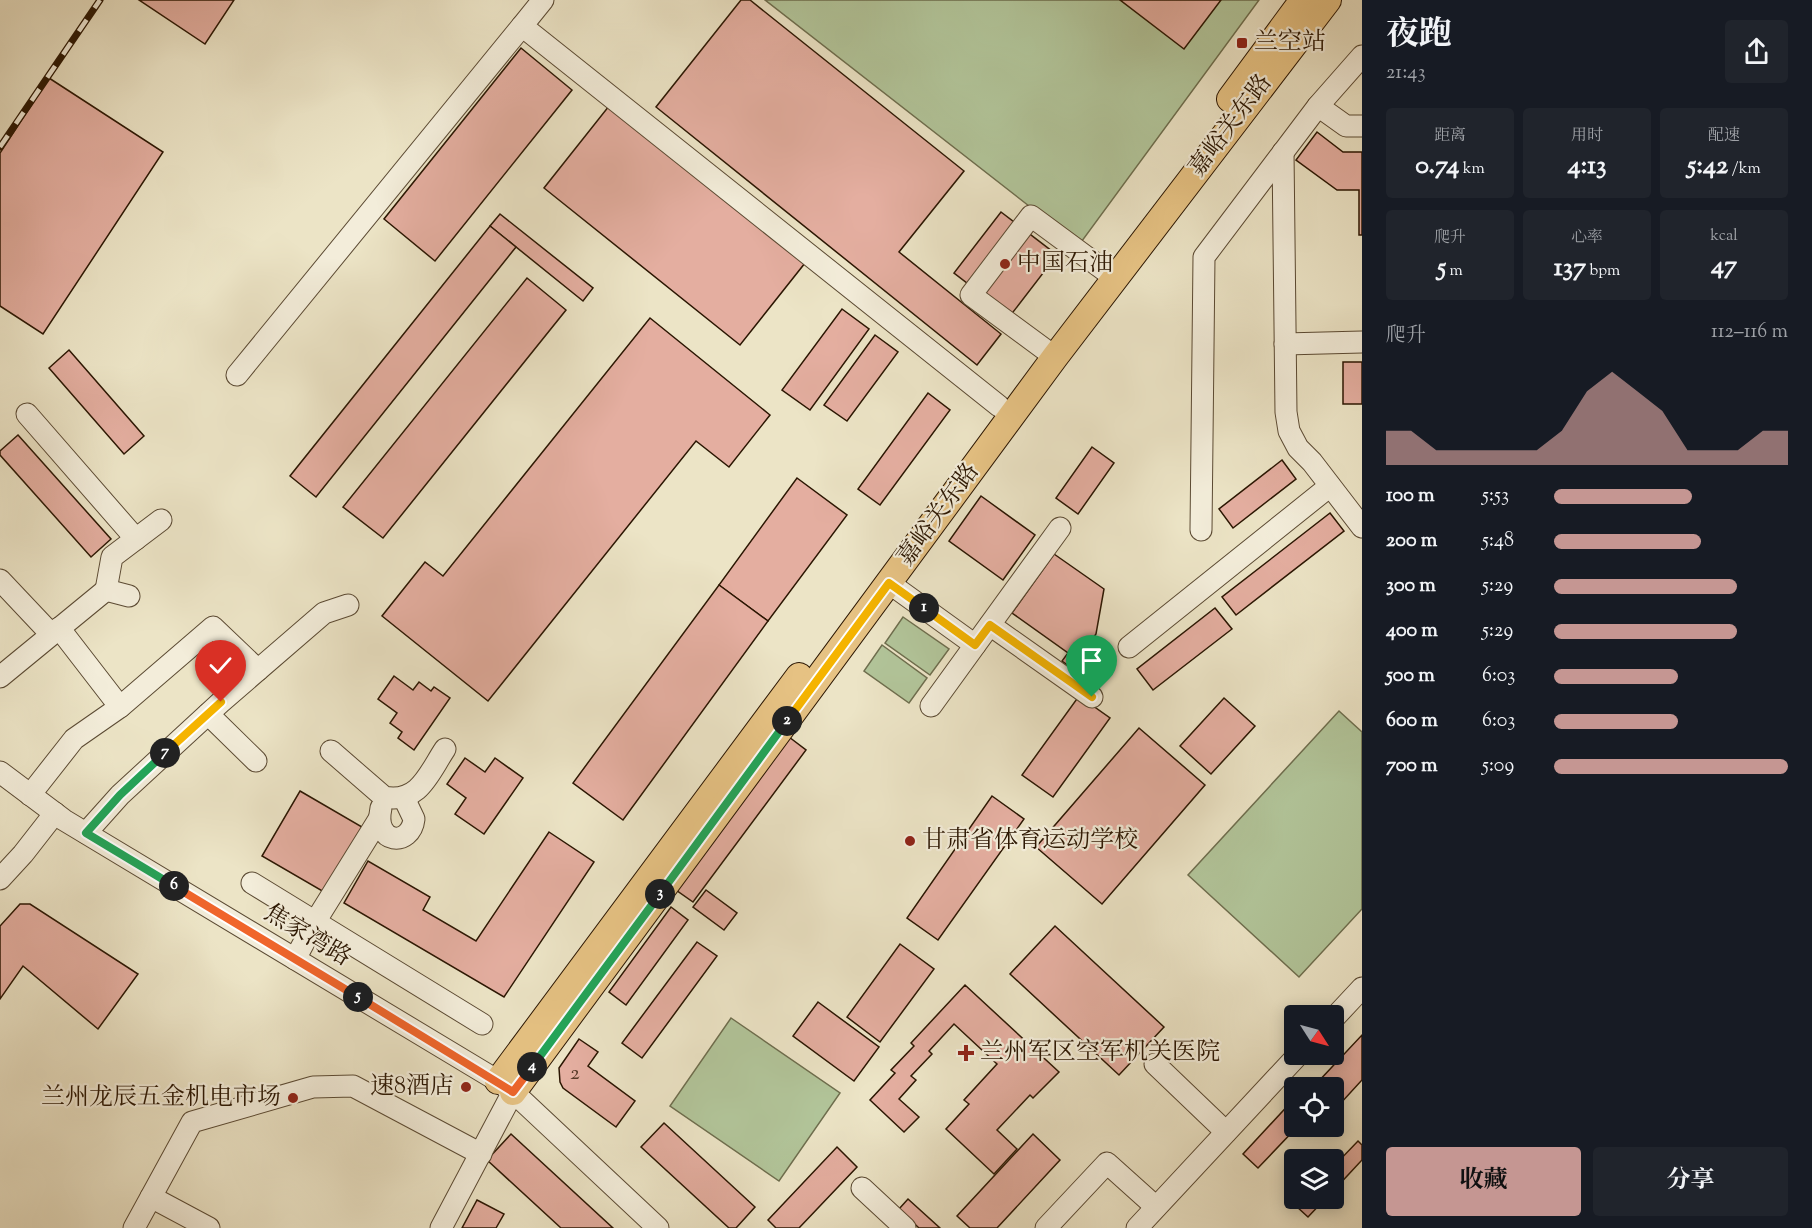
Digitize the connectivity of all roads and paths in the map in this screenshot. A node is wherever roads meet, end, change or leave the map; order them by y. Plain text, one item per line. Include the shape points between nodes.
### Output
1 (543, 0) edge
2 (1309, 4) edge
3 (522, 26) junction
4 (1362, 56) edge
5 (1317, 106) junction
6 (1362, 126) edge
7 (1283, 152) junction
8 (1109, 273) junction
9 (1362, 342) edge
10 (1285, 344) junction
11 (1050, 353) junction
12 (237, 375) dead end
13 (999, 406) junction
14 (27, 414) dead end
15 (1330, 486) junction
16 (161, 520) dead end
17 (1362, 527) edge
18 (1060, 528) dead end
19 (1201, 530) dead end
20 (136, 539) junction
21 (889, 583) junction
22 (2, 586) edge
23 (106, 590) junction
24 (129, 596) dead end
25 (348, 605) dead end
26 (990, 625) junction
27 (55, 631) junction
28 (975, 645) junction
29 (1129, 647) dead end
30 (3, 670) edge
31 (258, 670) junction
32 (1092, 697) dead end
33 (931, 706) dead end
34 (120, 707) junction
35 (208, 714) junction
36 (445, 748) dead end
37 (331, 751) dead end
38 (256, 761) dead end
39 (0, 772) edge
40 (30, 795) junction
41 (394, 797) junction
42 (55, 813) junction
43 (379, 819) junction
44 (86, 833) junction
45 (0, 879) edge
46 (252, 883) dead end
47 (315, 922) junction
48 (295, 959) junction
49 (1362, 988) edge
50 (1344, 1007) edge
51 (482, 1024) dead end
52 (1155, 1064) dead end
53 (1289, 1065) edge
54 (505, 1087) junction
55 (1226, 1132) junction
56 (481, 1154) junction
57 (862, 1188) dead end
58 (151, 1197) junction
59 (1156, 1207) junction
60 (134, 1228) edge
61 (210, 1228) edge
62 (441, 1228) edge
63 (658, 1228) edge
64 (904, 1228) edge
65 (1046, 1228) edge
66 (1137, 1228) edge

1 - 3 street
2 - 8 main road, 嘉峪关东路
3 - 12 street
3 - 13 street
4 - 5 street
5 - 6 street via 1346,126
5 - 7 street
7 - 10 street
7 - 19 street via 1204,257
8 - 11 main road, 嘉峪关东路
8 - 11 street via 1031,216 971,295
9 - 10 street
10 - 15 street via 1289,431
11 - 13 main road, 嘉峪关东路
11 - 21 main road, 嘉峪关东路
13 - 54 main road, 嘉峪关东路
14 - 20 street
15 - 17 street
15 - 29 street
16 - 20 street
18 - 26 street
20 - 23 street via 112,557
21 - 28 street
21 - 54 main road, 嘉峪关东路
22 - 27 street
23 - 24 street
23 - 27 street
25 - 31 street via 324,613
26 - 28 street
26 - 32 street
27 - 30 street
27 - 34 street
28 - 33 street
31 - 34 street via 213,627
31 - 35 street
34 - 40 street via 74,739
35 - 38 street
35 - 44 street via 120,795
36 - 41 street via 413,794
37 - 41 street
39 - 40 street, 焦家湾路
40 - 42 street, 焦家湾路
41 - 43 street
41 - 43 street via 414,819 414,825 407,834 396,838 382,830
42 - 44 street, 焦家湾路
42 - 45 street
43 - 47 street
44 - 48 street, 焦家湾路
46 - 47 street
47 - 48 street
47 - 51 street
48 - 54 street, 焦家湾路
49 - 50 street
52 - 55 street
53 - 55 street
54 - 56 street
54 - 63 street, 焦家湾路
55 - 59 street
56 - 58 street via 353,1086 313,1088 192,1122
56 - 62 street
57 - 64 street
58 - 60 street
58 - 61 street
59 - 65 street via 1107,1163
59 - 66 street

